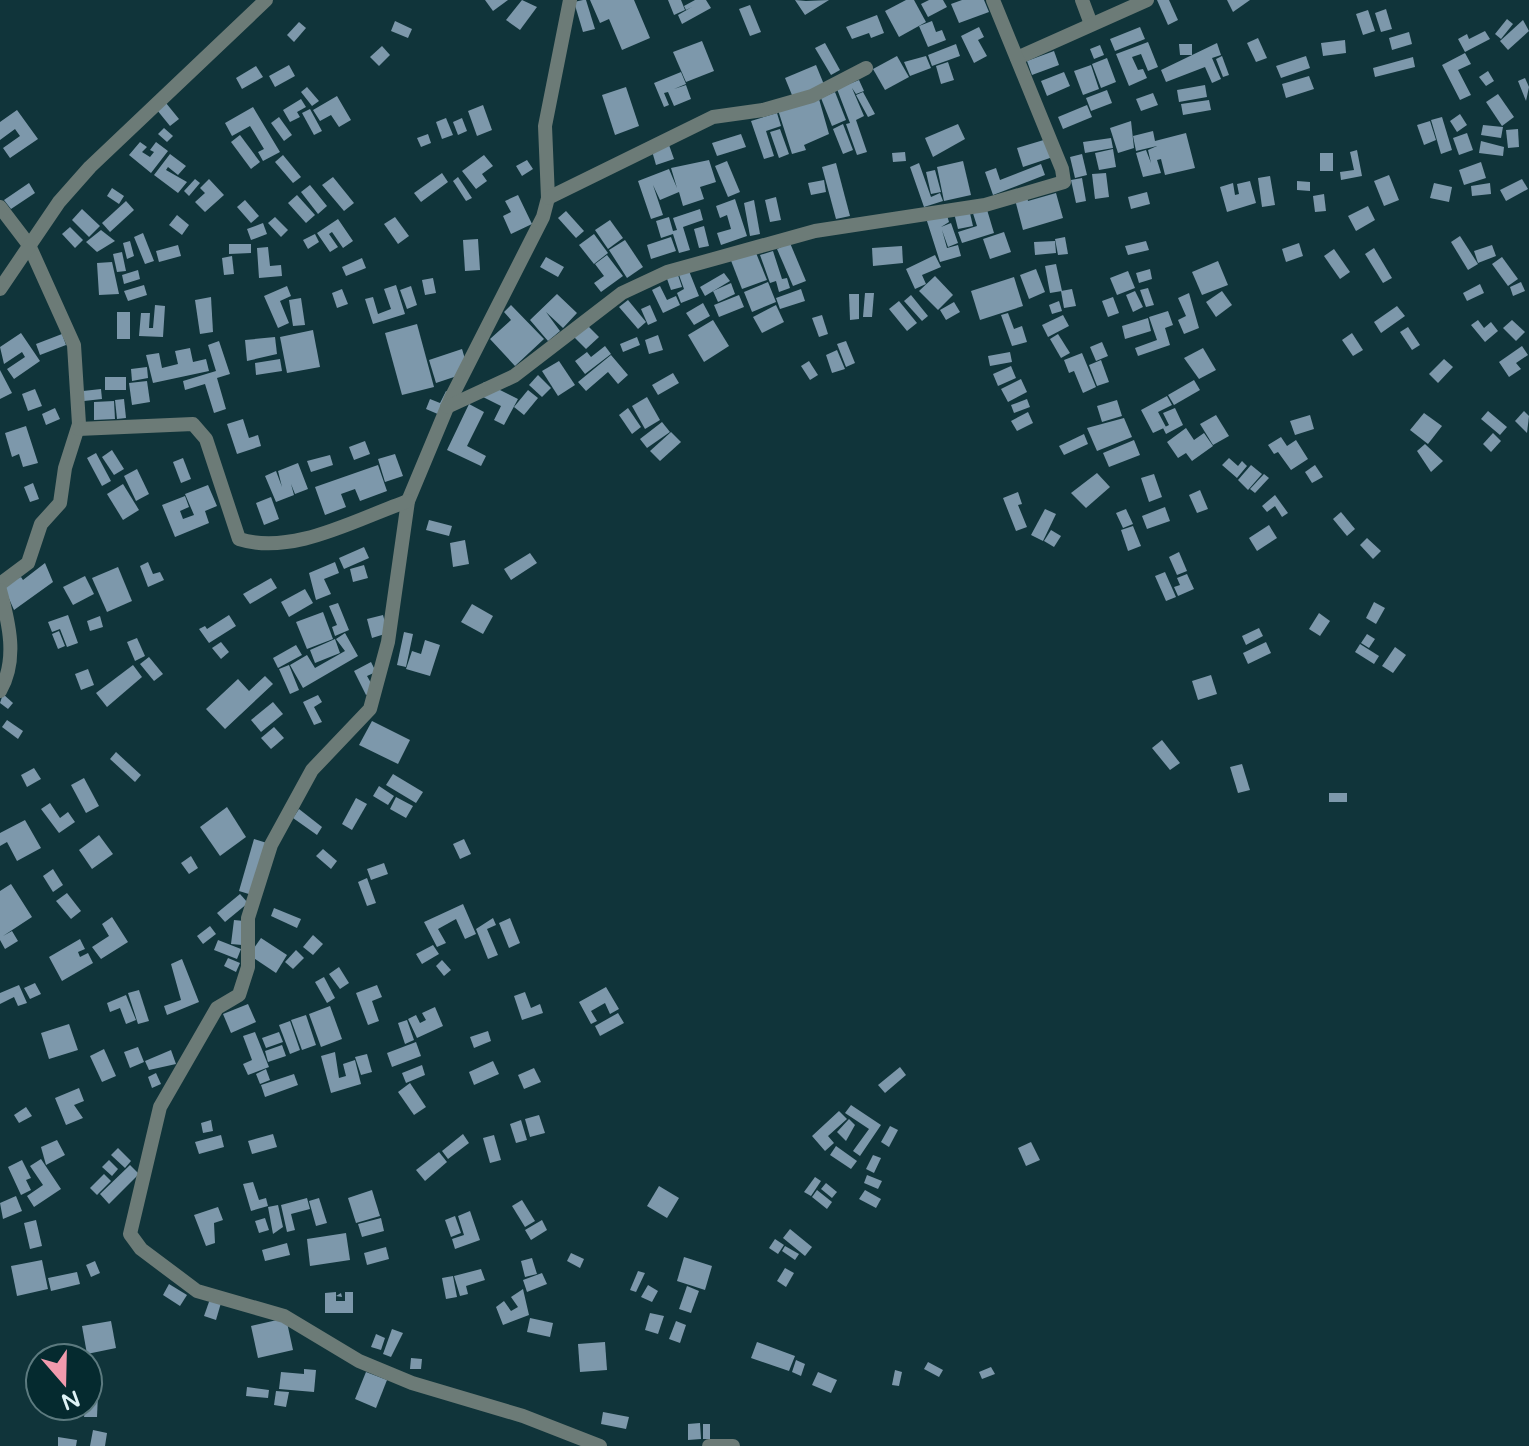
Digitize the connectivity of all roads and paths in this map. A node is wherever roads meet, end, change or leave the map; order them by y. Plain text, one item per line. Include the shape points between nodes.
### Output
1 (266, 0) edge
2 (572, 0) edge
3 (993, 0) edge
4 (1082, 0) edge
5 (1147, 0) edge
6 (1091, 24) junction
7 (1017, 58) junction
8 (866, 68) dead end
9 (548, 198) junction
10 (0, 207) edge
11 (29, 245) junction
12 (0, 289) edge
13 (447, 407) junction
14 (78, 429) junction
15 (408, 501) junction
16 (0, 584) edge
17 (0, 590) edge
18 (0, 691) edge
19 (600, 1446) edge
20 (709, 1446) edge
21 (733, 1446) edge

1 - 11 street via 90,167
2 - 9 street via 545,126
3 - 7 street
4 - 6 street
5 - 6 street
6 - 7 street
7 - 13 street via 1064,182 985,205 815,231 667,272 622,293 514,376
8 - 9 street via 812,96 713,117
9 - 13 street
10 - 11 street
11 - 12 street
11 - 14 street via 74,345
13 - 15 street
14 - 15 street via 193,424 206,439 239,539 259,545 288,543
14 - 16 street via 60,503 41,524 28,563
15 - 19 street via 388,642 370,709 312,770 271,845 248,918 248,967 239,995 217,1008 160,1107 130,1234 141,1249 197,1291 284,1316 359,1361 412,1383
17 - 18 street via 12,631 7,677
20 - 21 street

